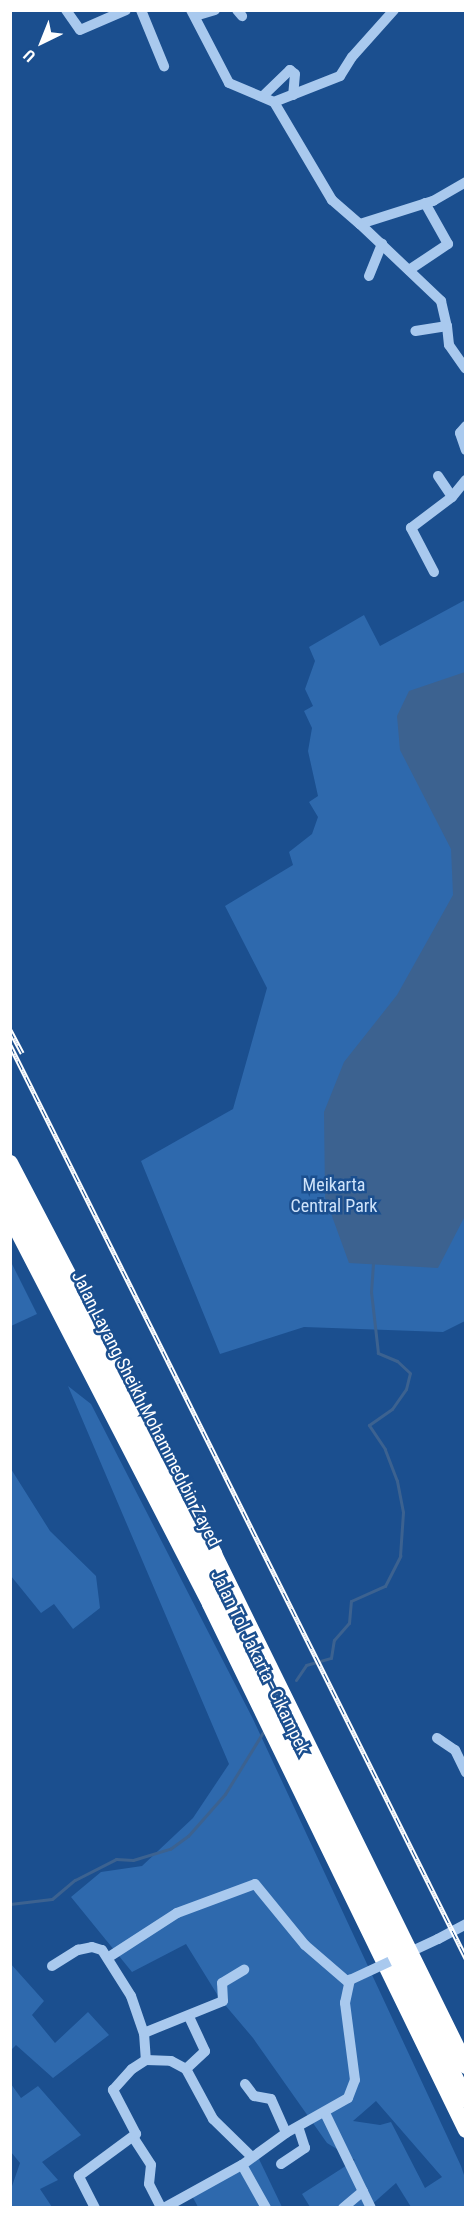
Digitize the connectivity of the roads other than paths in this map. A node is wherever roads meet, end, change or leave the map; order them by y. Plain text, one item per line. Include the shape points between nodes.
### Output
1 (66, 10) edge
2 (126, 10) edge
3 (141, 10) edge
4 (214, 10) edge
5 (394, 10) edge
6 (193, 13) edge
7 (164, 66) dead end
8 (293, 95) junction
9 (269, 99) junction
10 (465, 182) edge
11 (425, 203) junction
12 (360, 224) junction
13 (382, 244) junction
14 (409, 270) junction
15 (369, 276) dead end
16 (447, 326) junction
17 (415, 332) dead end
18 (465, 369) edge
19 (465, 426) edge
20 (465, 450) edge
21 (438, 476) dead end
22 (465, 480) edge
23 (452, 497) junction
24 (434, 572) dead end
25 (10, 1156) edge
26 (10, 1162) edge
27 (10, 1190) edge
28 (10, 1216) edge
29 (437, 1738) dead end
30 (465, 1773) edge
31 (465, 1924) edge
32 (109, 1957) junction
33 (52, 1966) dead end
34 (244, 1971) dead end
35 (349, 1981) junction
36 (189, 2016) junction
37 (144, 2032) junction
38 (146, 2060) junction
39 (465, 2060) edge
40 (465, 2066) edge
41 (186, 2068) junction
42 (444, 2081) junction
43 (245, 2084) dead end
44 (465, 2100) edge
45 (325, 2113) junction
46 (298, 2127) junction
47 (465, 2130) edge
48 (286, 2133) junction
49 (133, 2137) junction
50 (465, 2138) edge
51 (252, 2157) junction
52 (281, 2164) dead end
53 (242, 2165) junction
54 (363, 2191) junction
55 (95, 2208) edge
56 (162, 2208) edge
57 (266, 2208) edge
58 (343, 2208) edge
59 (371, 2208) edge

1 - 2 street via 80,30
3 - 7 street
4 - 6 street
5 - 8 street via 340,76
6 - 9 street via 229,83
8 - 9 street
8 - 9 street via 295,74 290,70
9 - 12 street via 332,200
10 - 11 street
11 - 12 street
11 - 14 street via 448,244
12 - 13 street
13 - 14 street
13 - 15 street
14 - 16 street via 441,302
16 - 17 street
16 - 18 street via 449,345
19 - 20 street via 460,433
21 - 23 street
22 - 23 street
23 - 24 street via 411,528
25 - 39 highway, Jalan Tol Jakarta–Cikampek via 231,1576
26 - 40 highway, Jalan Layang Sheikh Mohammed bin Zayed, bridge via 230,1584
27 - 44 highway, Jalan Layang Sheikh Mohammed bin Zayed, bridge via 204,1562
28 - 42 highway, Jalan Tol Jakarta–Cikampek via 268,1723
29 - 30 street via 455,1750
31 - 35 street, bridge
32 - 33 street via 92,1947
32 - 35 street via 177,1913 255,1884 305,1945
32 - 37 street via 127,1987
34 - 36 street via 222,1983 223,2001
35 - 45 street via 345,2003 354,2091
36 - 37 street
36 - 41 street via 205,2051
37 - 38 street
38 - 41 street via 171,2061
38 - 49 street via 113,2090 136,2130
41 - 51 street via 213,2119
42 - 47 highway, Jalan Tol Jakarta–Cikampek
42 - 50 highway
43 - 48 street via 254,2096 271,2099
45 - 46 street
45 - 54 street
46 - 48 street
46 - 52 street via 305,2148
48 - 51 street
49 - 55 street via 81,2172 81,2185
49 - 56 street via 151,2165 149,2184
51 - 53 street
53 - 56 street
53 - 57 street
54 - 58 street
54 - 59 street

